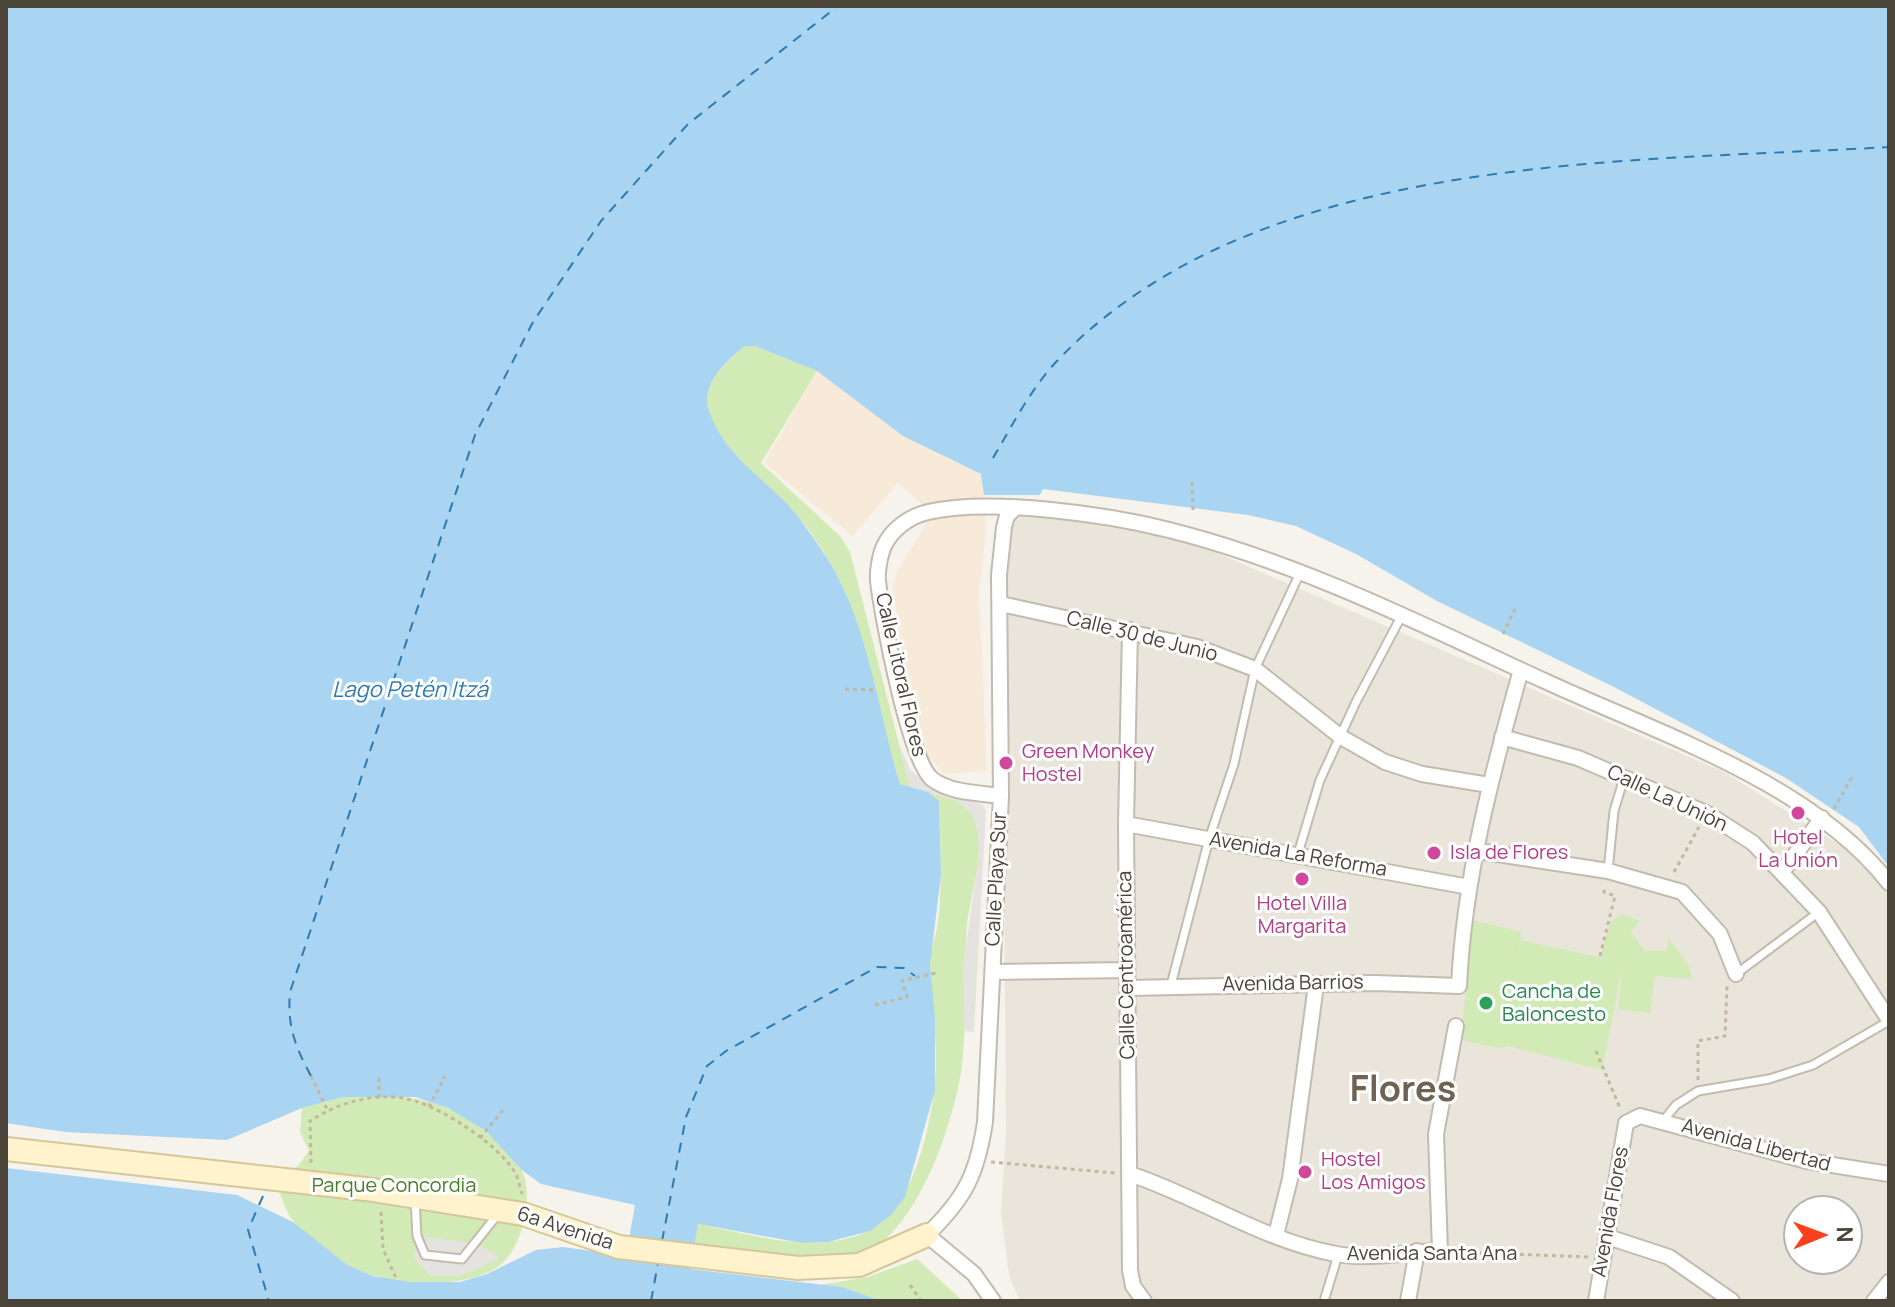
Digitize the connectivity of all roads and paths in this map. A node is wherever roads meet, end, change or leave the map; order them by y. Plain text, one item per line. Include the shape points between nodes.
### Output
1 (1192, 482) dead end
2 (1015, 508) junction
3 (1193, 510) dead end
4 (1300, 573) junction
5 (1001, 604) junction
6 (1517, 605) dead end
7 (1402, 615) junction
8 (1130, 630) junction
9 (1503, 634) dead end
10 (1255, 669) junction
11 (1521, 670) junction
12 (845, 689) dead end
13 (874, 690) dead end
14 (1341, 737) junction
15 (1502, 737) junction
16 (1853, 775) dead end
17 (1624, 778) junction
18 (1489, 785) junction
19 (1001, 796) junction
20 (1708, 814) junction
21 (1828, 814) junction
22 (1126, 824) junction
23 (1209, 839) junction
24 (1478, 851) junction
25 (1297, 857) junction
26 (1608, 871) junction
27 (1783, 871) junction
28 (1889, 883) edge
29 (1665, 885) junction
30 (1469, 887) junction
31 (1819, 912) junction
32 (1600, 956) dead end
33 (1127, 970) junction
34 (993, 972) junction
35 (936, 973) dead end
36 (1736, 974) junction
37 (1171, 985) junction
38 (1316, 985) junction
39 (1127, 988) junction
40 (875, 1005) dead end
41 (1889, 1020) edge
42 (1456, 1026) dead end
43 (1596, 1051) dead end
44 (379, 1075) dead end
45 (311, 1076) dead end
46 (445, 1076) dead end
47 (1698, 1091) junction
48 (379, 1098) junction
49 (429, 1107) junction
50 (327, 1110) junction
51 (503, 1110) dead end
52 (1663, 1122) junction
53 (1626, 1123) junction
54 (480, 1138) junction
55 (6, 1149) edge
56 (979, 1161) junction
57 (1130, 1174) junction
58 (1889, 1174) edge
59 (309, 1182) junction
60 (379, 1192) junction
61 (415, 1198) junction
62 (512, 1212) junction
63 (927, 1235) junction
64 (1276, 1235) junction
65 (1608, 1237) junction
66 (1417, 1251) junction
67 (1440, 1251) junction
68 (1338, 1255) junction
69 (1604, 1257) junction
70 (396, 1278) dead end
71 (1889, 1282) edge
72 (910, 1285) dead end
73 (1142, 1299) edge
74 (921, 1301) edge
75 (993, 1301) edge
76 (1324, 1301) edge
77 (1408, 1301) edge
78 (1596, 1301) edge
79 (1732, 1301) edge
80 (1874, 1301) edge

1 - 3 path
2 - 4 street, Calle Litoral Flores via 1169,530
2 - 5 street, Calle Playa Sur via 1004,527
2 - 19 street, Calle Litoral Flores via 926,512 902,523 884,546 877,577 919,762 944,787
4 - 7 street, Calle Litoral Flores
4 - 10 lane
5 - 8 street, Calle 30 de Junio
5 - 19 street, Calle Playa Sur
6 - 9 path
7 - 11 street, Calle Litoral Flores
7 - 14 lane
8 - 10 street, Calle 30 de Junio
8 - 22 street, Calle Centroamérica
10 - 14 street, Calle 30 de Junio
10 - 23 lane via 1230,777
11 - 15 street
11 - 21 street, Calle Litoral Flores
12 - 13 path
14 - 18 street, Calle 30 de Junio via 1385,762 1422,774
14 - 25 lane via 1320,780
15 - 17 street, Calle La Unión via 1578,758
15 - 18 street
16 - 21 path
17 - 20 street, Calle La Unión
17 - 26 lane via 1614,811
18 - 24 street
19 - 34 street, Calle Playa Sur
20 - 27 street, Calle La Unión via 1753,843
20 - 29 path
21 - 27 street
21 - 28 street, Calle Litoral Flores
22 - 23 street, Avenida La Reforma
22 - 33 street, Calle Centroamérica
23 - 25 street, Avenida La Reforma
23 - 37 lane
24 - 26 street
24 - 30 street
25 - 30 street, Avenida La Reforma
26 - 29 street
26 - 32 path via 1604,892 1615,896
27 - 31 street, Calle La Unión
29 - 36 street via 1682,892 1702,911 1720,934
30 - 38 street, Avenida Barrios via 1459,986
31 - 36 lane
31 - 41 street, Calle La Unión
33 - 34 street
33 - 39 street, Calle Centroamérica
34 - 56 street, Calle Playa Sur
35 - 40 path via 902,981 907,997
36 - 47 path via 1726,988 1725,1036 1698,1041
37 - 38 street, Avenida Barrios
37 - 39 street, Avenida Barrios
38 - 64 street via 1295,1152
39 - 57 street, Calle Centroamérica
41 - 47 lane via 1813,1065
42 - 67 street via 1436,1134
43 - 53 path
44 - 48 path
45 - 50 path
46 - 49 path
47 - 52 lane via 1676,1105
48 - 49 path via 413,1100
48 - 50 path
49 - 54 path
50 - 59 path via 310,1121
51 - 54 path
52 - 53 street, Avenida Libertad via 1640,1116
52 - 58 street, Avenida Libertad via 1807,1161
53 - 65 street, Avenida Flores
54 - 62 path via 515,1171 523,1198
55 - 59 street, 6a Avenida
56 - 57 path
56 - 63 street, Calle Playa Sur via 967,1190
57 - 64 street, Avenida Santa Ana
57 - 73 street, Calle Centroamérica via 1130,1270
59 - 60 street, 6a Avenida
60 - 61 street, 6a Avenida
60 - 70 path via 383,1249
61 - 62 street, 6a Avenida
61 - 62 lane via 417,1236 425,1255 462,1259
62 - 63 street, 6a Avenida via 619,1247 830,1269 884,1258
63 - 75 street via 974,1274
64 - 68 street, Avenida Santa Ana
65 - 69 street, Avenida Flores
65 - 79 street via 1669,1257
66 - 67 street, Avenida Santa Ana
66 - 68 street, Avenida Santa Ana
66 - 77 street
67 - 69 path, Avenida Santa Ana
68 - 76 lane
69 - 78 street, Avenida Flores
71 - 80 street
72 - 74 path

